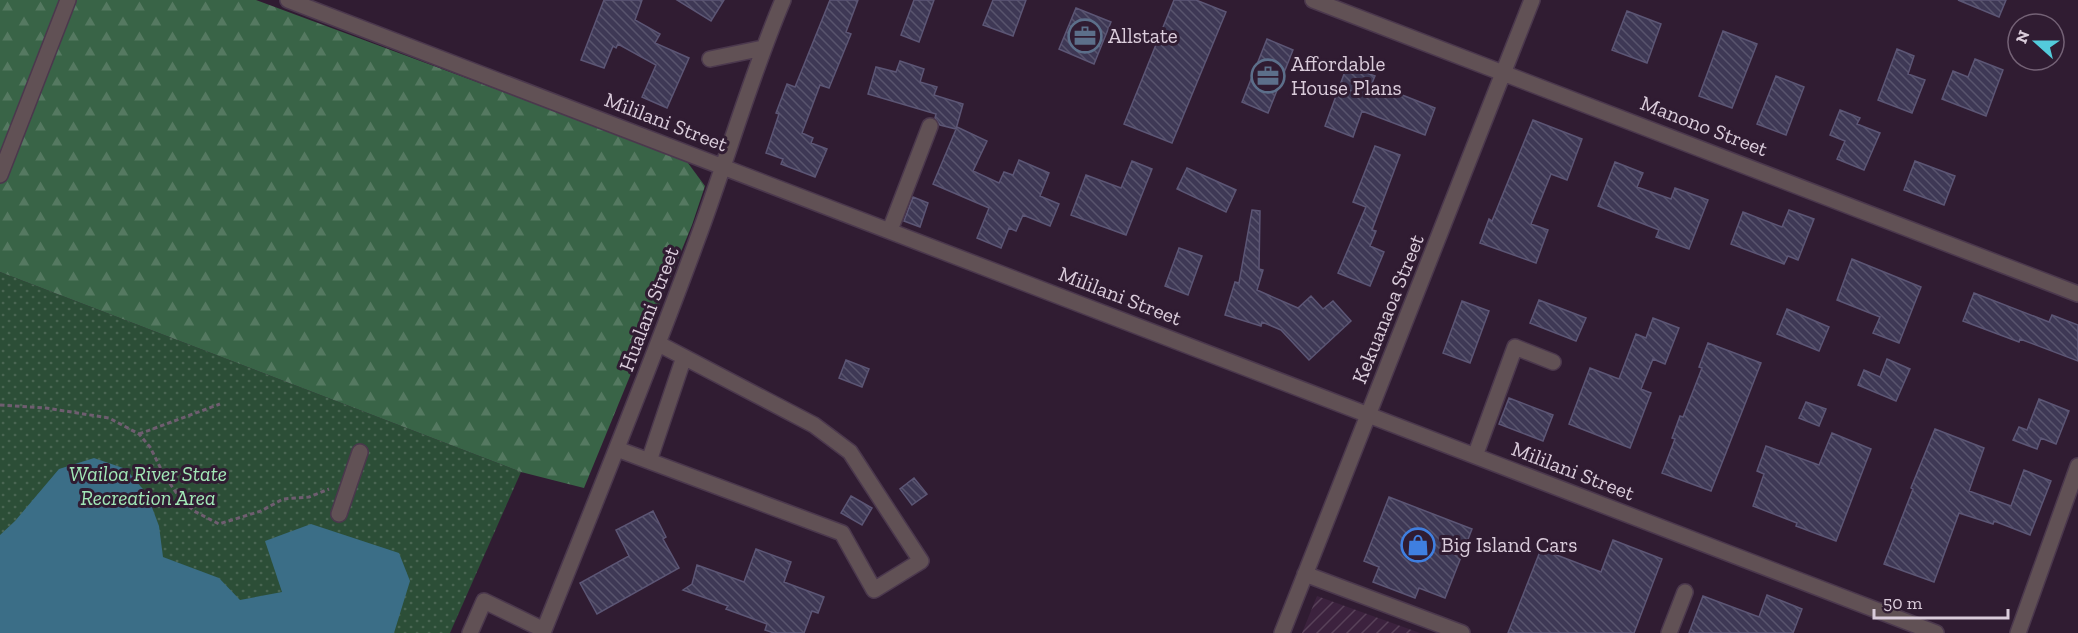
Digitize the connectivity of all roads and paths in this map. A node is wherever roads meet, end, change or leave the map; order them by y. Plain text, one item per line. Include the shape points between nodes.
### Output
1 (68, 0) edge
2 (288, 0) edge
3 (783, 0) edge
4 (1313, 0) edge
5 (1532, 0) edge
6 (763, 48) junction
7 (710, 59) dead end
8 (1504, 72) junction
9 (930, 126) dead end
10 (724, 166) junction
11 (0, 175) edge
12 (890, 230) junction
13 (2078, 294) edge
14 (659, 344) junction
15 (684, 357) junction
16 (1553, 362) dead end
17 (220, 404) dead end
18 (0, 405) edge
19 (1368, 414) junction
20 (139, 434) junction
21 (617, 449) junction
22 (360, 452) dead end
23 (1476, 456) junction
24 (649, 460) junction
25 (2078, 466) edge
26 (329, 489) dead end
27 (339, 514) dead end
28 (1305, 574) junction
29 (1685, 592) dead end
30 (541, 632) edge
31 (470, 633) edge
32 (1282, 633) edge
33 (1462, 633) edge
34 (1669, 633) edge
35 (1936, 633) edge
36 (2018, 633) edge

1 - 11 street
2 - 10 street, Mililani Street
3 - 6 street, Hualani Street
4 - 8 street, Manono Street
5 - 8 street, Kekuanaoa Street
6 - 7 street
6 - 10 street, Hualani Street
8 - 13 street, Manono Street
8 - 19 street, Kekuanaoa Street
9 - 12 street
10 - 12 street, Mililani Street
10 - 14 street, Hualani Street
12 - 19 street, Mililani Street
14 - 15 street
14 - 21 street, Hualani Street
15 - 24 street
15 - 24 street via 814,425 850,452 921,561 874,590 842,533
16 - 23 street via 1515,347
17 - 20 path
18 - 20 path via 109,418
19 - 23 street, Mililani Street
19 - 28 street, Kekuanaoa Street
20 - 26 path via 180,498 194,511 219,524 261,511 283,499 309,497
21 - 24 street
21 - 30 street, Hualani Street
22 - 27 street
23 - 35 street, Mililani Street
25 - 36 street
28 - 32 street, Kekuanaoa Street
28 - 33 street
29 - 34 street
30 - 31 street via 484,601

